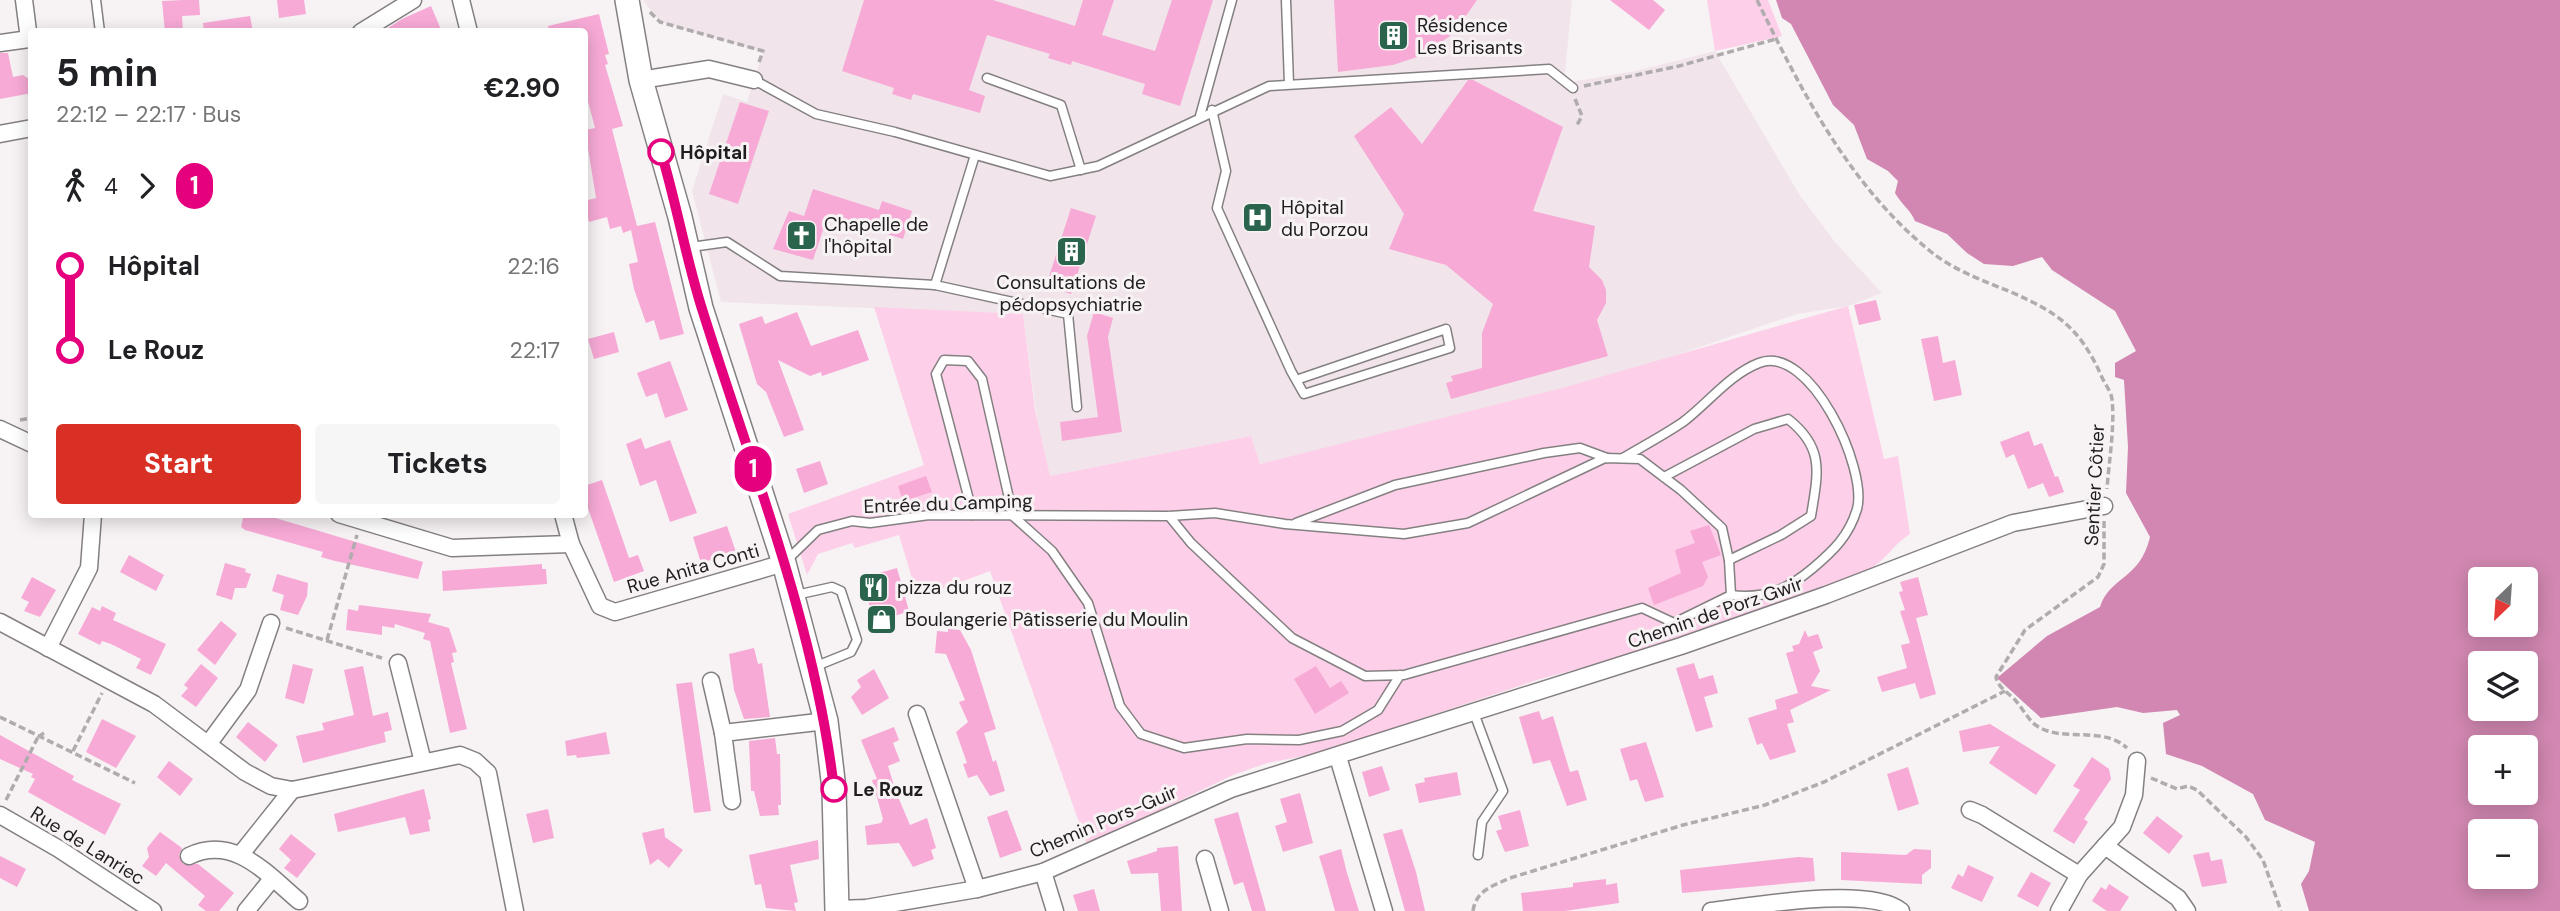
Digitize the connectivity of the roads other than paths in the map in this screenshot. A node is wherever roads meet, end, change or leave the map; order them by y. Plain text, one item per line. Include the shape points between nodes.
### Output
1 (24, 0) edge
2 (96, 0) edge
3 (413, 0) edge
4 (461, 0) edge
5 (1232, 0) edge
6 (1286, 0) edge
7 (637, 3) edge
8 (100, 28) edge
9 (368, 28) edge
10 (468, 28) edge
11 (28, 31) edge
12 (28, 39) edge
13 (0, 43) edge
14 (987, 78) dead end
15 (640, 80) junction
16 (754, 80) joint
17 (1289, 84) junction
18 (1573, 88) road end
19 (1212, 110) junction
20 (1200, 116) junction
21 (28, 129) edge
22 (0, 134) edge
23 (975, 155) junction
24 (1081, 170) junction
25 (688, 247) junction
26 (935, 285) junction
27 (1296, 380) junction
28 (1077, 407) dead end
29 (0, 429) edge
30 (28, 442) edge
31 (1608, 458) junction
32 (1622, 459) junction
33 (1664, 477) junction
34 (2104, 506) road end
35 (973, 516) junction
36 (1013, 516) junction
37 (1169, 516) junction
38 (93, 518) edge
39 (349, 518) edge
40 (564, 518) edge
41 (1294, 524) junction
42 (571, 544) junction
43 (1729, 559) junction
44 (784, 563) junction
45 (1731, 595) junction
46 (792, 596) junction
47 (0, 622) edge
48 (271, 623) road end
49 (48, 648) junction
50 (398, 663) road end
51 (811, 668) junction
52 (1400, 675) junction
53 (711, 681) dead end
54 (1474, 713) junction
55 (917, 714) dead end
56 (826, 720) junction
57 (723, 733) junction
58 (209, 743) junction
59 (1338, 757) junction
60 (2137, 761) road end
61 (423, 762) junction
62 (292, 790) junction
63 (732, 801) dead end
64 (1970, 810) dead end
65 (0, 813) edge
66 (2105, 846) junction
67 (241, 854) junction
68 (1478, 855) dead end
69 (189, 856) dead end
70 (1205, 859) dead end
71 (1042, 872) junction
72 (2079, 875) junction
73 (272, 879) junction
74 (977, 888) junction
75 (299, 901) dead end
76 (147, 909) edge
77 (837, 910) edge
78 (246, 911) edge
79 (515, 911) edge
80 (1055, 911) edge
81 (1220, 911) edge
82 (1384, 911) edge
83 (1711, 911) edge
84 (1901, 911) edge
85 (2059, 911) edge
86 (2187, 911) edge

1 - 11 street
2 - 8 lane
3 - 9 street
4 - 10 street
5 - 20 lane
6 - 17 lane
7 - 15 main road
12 - 13 street
14 - 24 lane via 1061,105
15 - 16 street via 709,69
15 - 25 main road
16 - 23 lane via 816,114
17 - 18 lane via 1549,69
17 - 19 lane via 1269,86
19 - 20 lane
19 - 27 lane via 1226,171 1217,208
20 - 24 lane
21 - 22 street
23 - 24 lane via 1050,176
23 - 26 lane
25 - 26 lane via 727,242 780,276
25 - 44 main road via 701,308
26 - 28 lane via 1068,314
27 - 27 lane via 1304,394 1450,348 1446,329
29 - 30 street
31 - 32 lane
31 - 41 lane via 1580,448 1544,453 1395,485
31 - 41 lane, Entrée du Camping via 1468,523 1404,534
32 - 33 lane via 1640,459
32 - 45 lane via 1682,422 1759,363 1783,361 1804,376 1837,422 1854,469 1858,508 1840,545 1796,583 1756,598
33 - 43 lane via 1722,528
33 - 43 lane via 1776,422 1788,419 1807,434 1818,471 1811,516
34 - 54 street, Chemin de Porz Gwir via 2012,523 1826,595
35 - 36 lane, Entrée du Camping
35 - 36 lane via 936,374 944,360 968,361 982,379
35 - 44 lane, Entrée du Camping via 852,521 818,530
36 - 37 lane, Entrée du Camping
36 - 52 lane via 1052,551 1088,603 1120,706 1141,734 1184,748 1247,739 1299,740 1342,731 1378,710
37 - 41 lane, Entrée du Camping via 1215,513
37 - 52 lane via 1191,543 1292,638 1365,676
38 - 49 street via 89,568
39 - 42 street via 452,548
40 - 42 street, Rue Anita Conti
42 - 44 street, Rue Anita Conti via 600,607 615,612
43 - 45 lane
44 - 46 main road
45 - 52 lane via 1674,623 1642,608
46 - 51 main road
46 - 51 lane via 832,587 841,591 857,640 851,652
47 - 49 street
48 - 58 street via 248,690
49 - 58 street via 154,704
50 - 61 street
51 - 56 main road
53 - 57 street
54 - 59 street, Chemin de Porz Gwir
54 - 68 lane via 1503,791 1482,822
55 - 74 street
56 - 57 street
56 - 77 main road via 834,789
57 - 63 street
58 - 62 street via 245,772 271,786
59 - 71 street, Chemin Pors-Guir via 1231,789
59 - 82 street
60 - 66 street via 2129,813
61 - 62 street
61 - 79 street via 460,755 488,773
62 - 67 street
64 - 72 street
65 - 76 street, Rue de Lanriec
66 - 72 street
66 - 86 street via 2178,898
67 - 69 street via 206,848
67 - 73 street
70 - 81 street
71 - 74 street, Chemin Pors-Guir
71 - 80 street
72 - 85 street
73 - 75 street
73 - 78 street
74 - 77 street, Chemin Pors-Guir
83 - 84 street via 1867,898 1890,903

